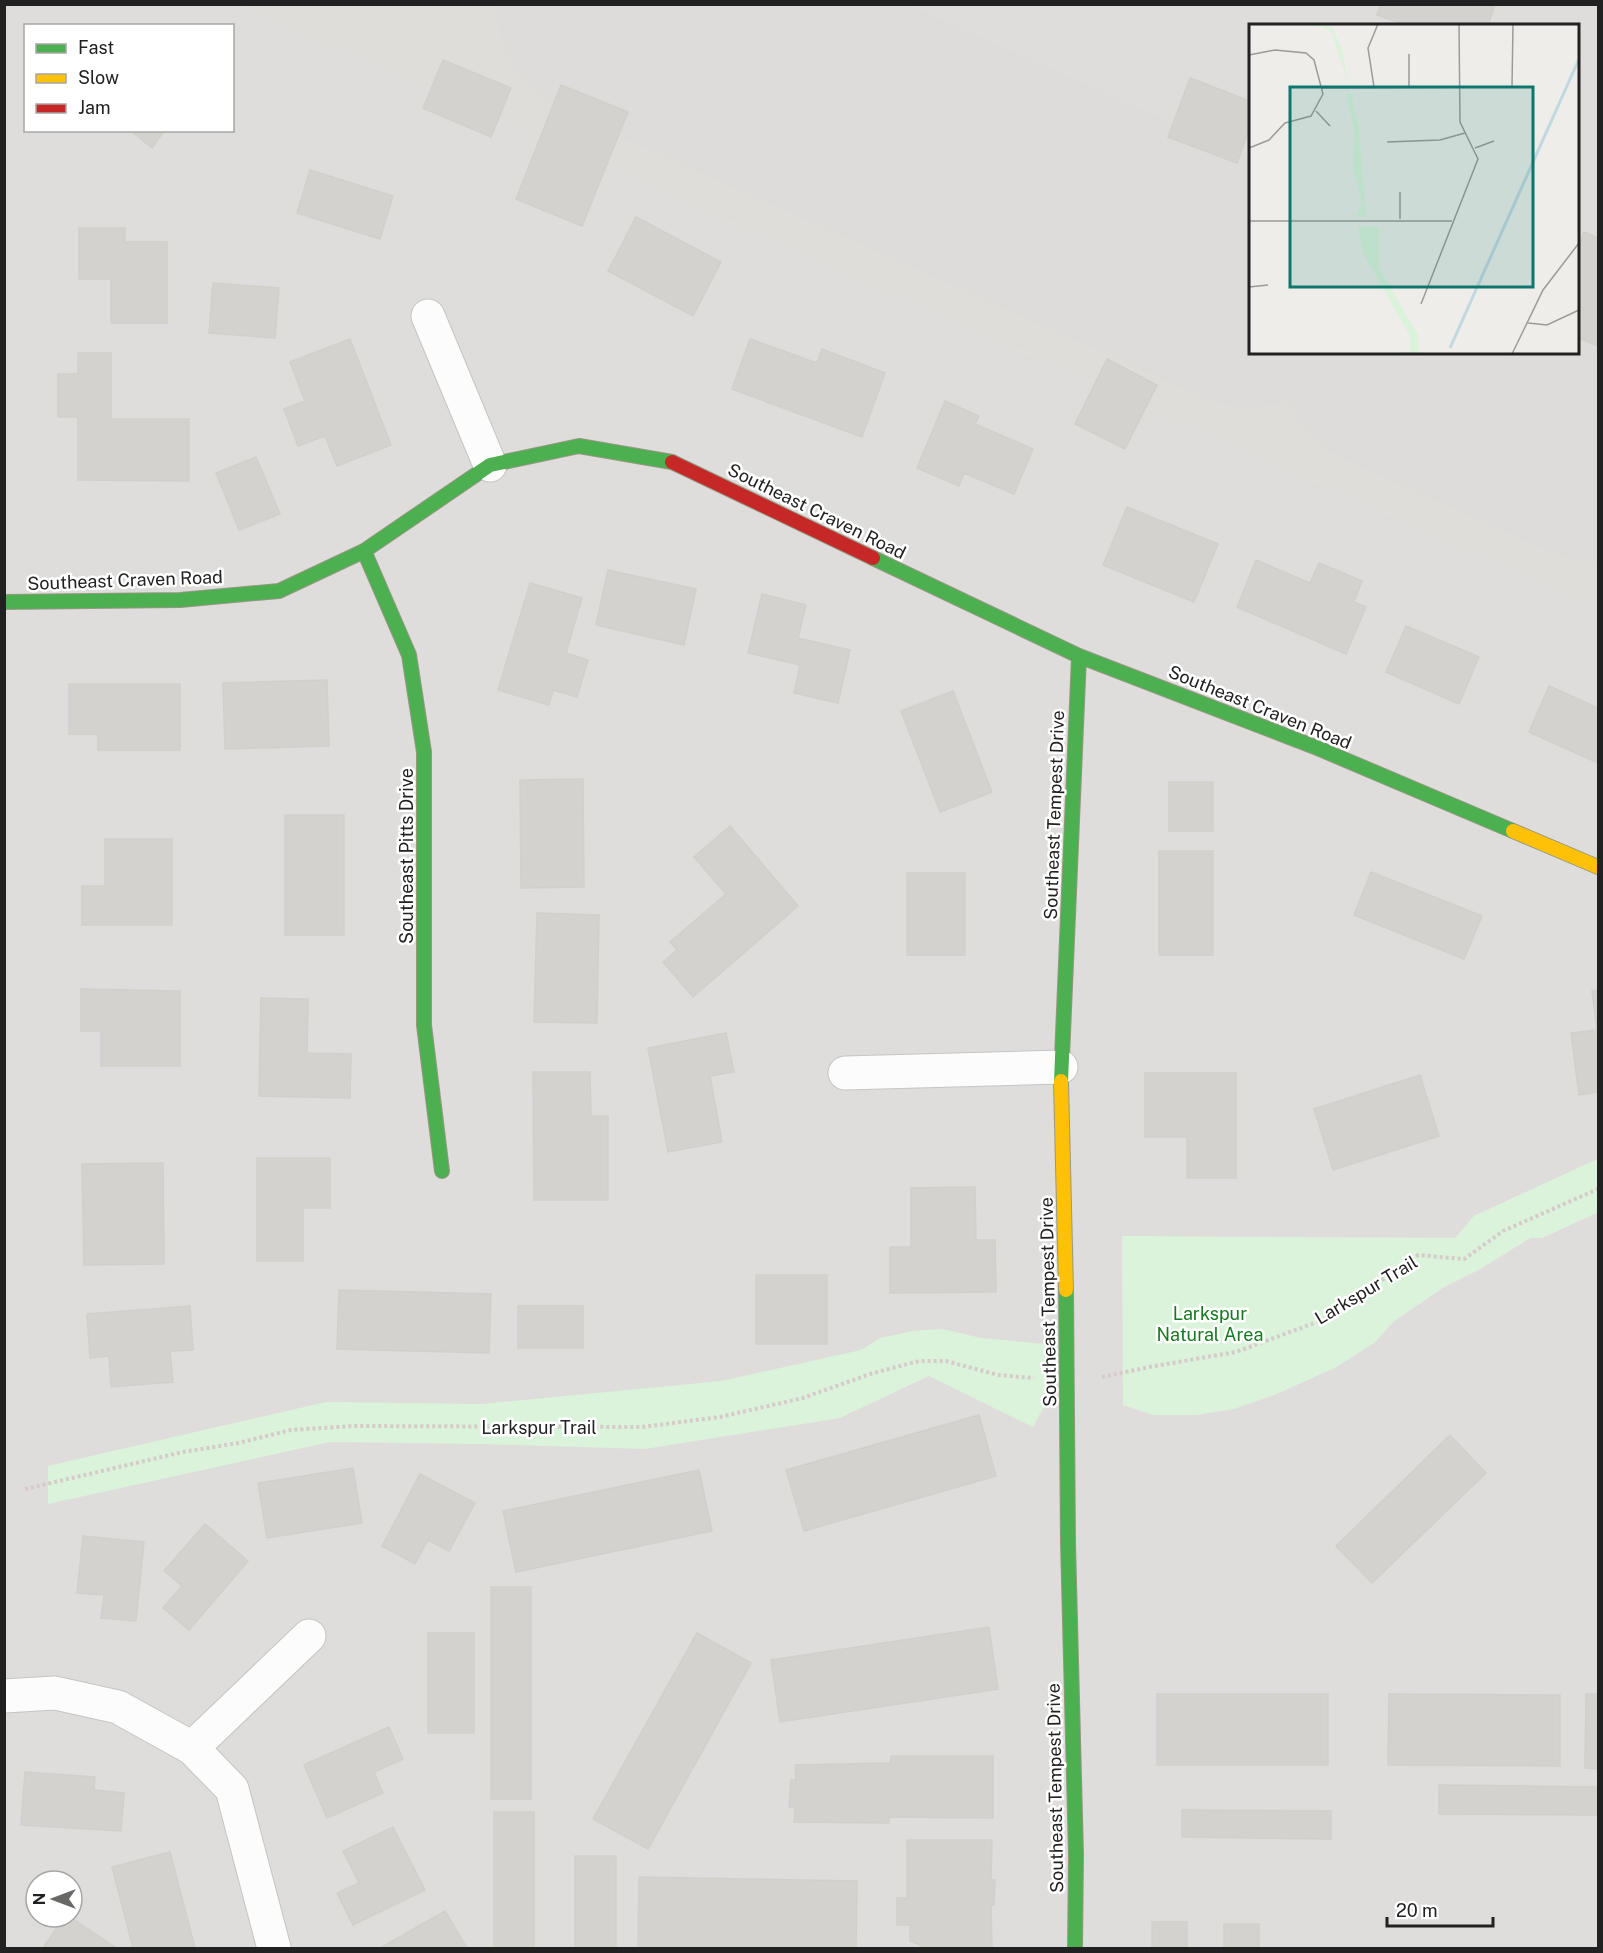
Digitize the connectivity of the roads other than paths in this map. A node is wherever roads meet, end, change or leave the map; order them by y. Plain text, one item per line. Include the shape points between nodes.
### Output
1 (428, 316) dead end
2 (490, 465) junction
3 (364, 550) junction
4 (4, 602) edge
5 (1079, 656) junction
6 (1599, 867) edge
7 (1061, 1067) junction
8 (845, 1073) dead end
9 (442, 1171) dead end
10 (309, 1636) dead end
11 (4, 1696) edge
12 (192, 1748) junction
13 (274, 1948) edge
14 (1075, 1948) edge

1 - 2 street
2 - 3 street, Southeast Craven Road
2 - 5 street, Southeast Craven Road via 579,446 669,460
3 - 4 street, Southeast Craven Road via 279,591 180,600
3 - 9 street, Southeast Pitts Drive via 409,655 424,752 424,1025
5 - 6 street, Southeast Craven Road via 1315,747
5 - 7 street, Southeast Tempest Drive
7 - 8 street
7 - 14 street, Southeast Tempest Drive
10 - 12 street
11 - 12 street via 55,1693 118,1707
12 - 13 street via 232,1789

